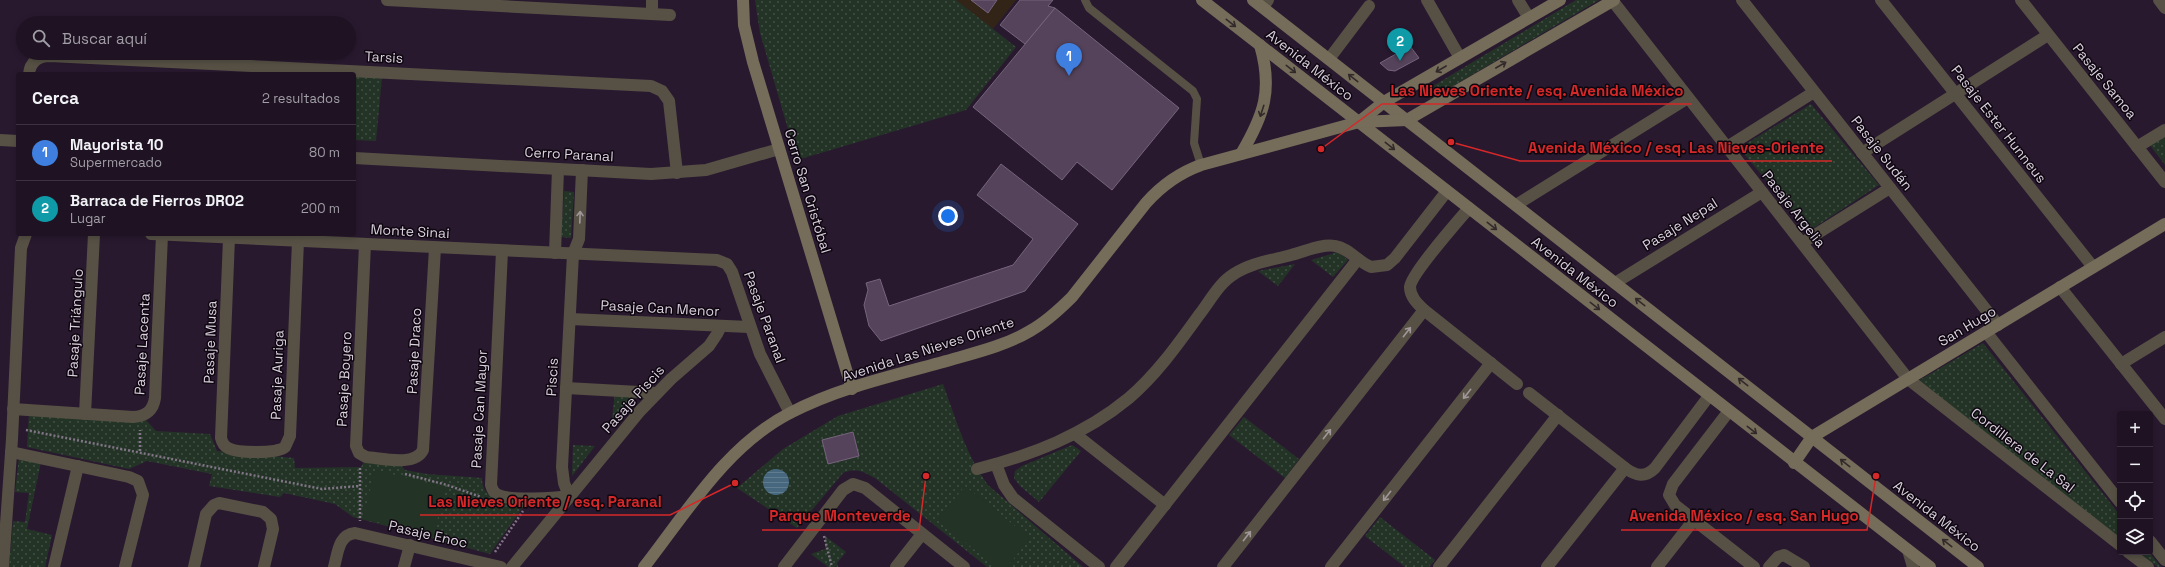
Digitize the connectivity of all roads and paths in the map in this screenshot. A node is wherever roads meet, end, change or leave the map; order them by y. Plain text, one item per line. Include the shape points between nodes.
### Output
1 (387, 0) edge
2 (652, 0) edge
3 (743, 0) edge
4 (1085, 0) edge
5 (1202, 0) edge
6 (1427, 0) edge
7 (1518, 0) edge
8 (1560, 0) edge
9 (1613, 0) edge
10 (1742, 0) edge
11 (1881, 0) edge
12 (2020, 0) edge
13 (2159, 0) edge
14 (1262, 2) edge
15 (1369, 6) dead end
16 (2165, 8) edge
17 (652, 14) junction
18 (670, 15) dead end
19 (1529, 18) junction
20 (2048, 35) junction
21 (1260, 45) junction
22 (1460, 58) junction
23 (1329, 59) junction
24 (36, 60) edge
25 (130, 60) edge
26 (30, 72) edge
27 (1814, 92) junction
28 (1956, 94) junction
29 (1688, 98) junction
30 (1384, 102) junction
31 (1407, 120) junction
32 (1359, 122) junction
33 (2165, 130) edge
34 (0, 140) edge
35 (16, 141) edge
36 (1727, 147) junction
37 (2137, 147) junction
38 (779, 149) junction
39 (1862, 153) junction
40 (1241, 154) junction
41 (356, 158) edge
42 (1201, 165) junction
43 (558, 169) junction
44 (582, 170) junction
45 (678, 173) junction
46 (2165, 182) edge
47 (1890, 188) junction
48 (1447, 191) junction
49 (1762, 192) junction
50 (1516, 205) junction
51 (1469, 208) junction
52 (2165, 224) edge
53 (25, 236) edge
54 (94, 236) edge
55 (162, 236) edge
56 (196, 236) edge
57 (229, 238) junction
58 (298, 241) junction
59 (1802, 243) junction
60 (365, 244) junction
61 (435, 248) junction
62 (502, 251) junction
63 (554, 253) junction
64 (572, 254) junction
65 (1358, 259) junction
66 (2093, 268) junction
67 (1615, 282) junction
68 (2060, 288) junction
69 (1424, 310) junction
70 (570, 319) junction
71 (1998, 325) junction
72 (721, 326) junction
73 (749, 327) junction
74 (1986, 332) junction
75 (2165, 337) edge
76 (1491, 363) junction
77 (2121, 364) junction
78 (1908, 379) junction
79 (1517, 384) dead end
80 (566, 388) junction
81 (852, 389) junction
82 (657, 393) junction
83 (1529, 393) dead end
84 (1709, 396) junction
85 (13, 409) junction
86 (1729, 412) junction
87 (790, 413) junction
88 (85, 414) junction
89 (140, 416) junction
90 (1558, 416) junction
91 (2165, 419) edge
92 (12, 428) junction
93 (1074, 434) junction
94 (1812, 437) junction
95 (225, 446) joint
96 (140, 451) junction
97 (11, 452) junction
98 (359, 453) junction
99 (1794, 463) junction
100 (996, 464) junction
101 (78, 466) junction
102 (367, 468) dead end
103 (1625, 468) junction
104 (360, 469) junction
105 (977, 469) dead end
106 (404, 474) dead end
107 (360, 486) junction
108 (570, 496) junction
109 (2117, 498) edge
110 (485, 499) dead end
111 (1165, 505) junction
112 (518, 508) dead end
113 (820, 520) junction
114 (1693, 521) junction
115 (359, 534) junction
116 (922, 534) junction
117 (2117, 543) edge
118 (410, 545) junction
119 (2153, 545) edge
120 (1908, 550) junction
121 (2132, 555) edge
122 (2165, 560) edge
123 (487, 564) junction
124 (3, 567) edge
125 (54, 567) edge
126 (125, 567) edge
127 (194, 567) edge
128 (264, 567) edge
129 (334, 567) edge
130 (404, 567) edge
131 (502, 567) edge
132 (512, 567) edge
133 (644, 567) edge
134 (784, 567) edge
135 (832, 567) edge
136 (896, 567) edge
137 (964, 567) edge
138 (1099, 567) edge
139 (1116, 567) edge
140 (1223, 567) edge
141 (1331, 567) edge
142 (1439, 567) edge
143 (1546, 567) edge
144 (1657, 567) edge
145 (1754, 567) edge
146 (1769, 567) edge
147 (1804, 567) edge
148 (1913, 567) edge
149 (1930, 567) edge
150 (1978, 567) edge
151 (2148, 567) edge

1 - 17 street
2 - 17 street
3 - 38 street, Cerro San Cristóbal via 748,43
4 - 42 lane via 1089,8 1193,91 1197,99 1194,143
5 -> 21 street, Avenida México
6 - 22 street
7 - 19 street
8 - 19 street, Avenida Las Nieves Oriente
9 - 29 street, Pasaje Argelia
31 -> 9 street, Avenida Las Nieves Oriente
10 - 27 street, Pasaje Sudán
11 - 28 street, Pasaje Ester Hunneus
12 - 20 street, Pasaje Samoa
13 - 16 street
14 - 23 street, Avenida México
15 - 23 street
17 - 18 street
19 - 22 street, Avenida Las Nieves Oriente
20 - 28 street
20 - 37 street, Pasaje Samoa
21 -> 32 street, Avenida México
21 -> 40 street via 1267,75 1266,100 1258,124
22 -> 30 street, Avenida Las Nieves Oriente
30 -> 23 street, Avenida México
24 - 26 street, Tarsis
25 - 45 street, Tarsis via 651,86 662,91 669,101
27 - 36 street
27 - 39 street, Pasaje Sudán
28 - 39 street
28 - 66 street, Pasaje Ester Hunneus
29 - 36 street, Pasaje Argelia
29 - 50 street
30 - 31 street, Avenida México
30 - 32 street, Avenida Las Nieves Oriente
31 - 32 street, Avenida Las Nieves Oriente
31 - 50 street, Avenida México
32 - 40 street, Avenida Las Nieves Oriente
32 -> 48 street, Avenida México
33 - 37 street
34 - 35 street
36 - 49 street, Pasaje Argelia
37 - 46 street, Pasaje Samoa
38 - 45 street, Cerro Paranal via 721,167
38 - 81 street, Cerro San Cristóbal
39 - 47 street, Pasaje Sudán
40 - 42 street, Avenida Las Nieves Oriente
41 - 43 street, Cerro Paranal
42 - 81 street, Avenida Las Nieves Oriente via 1179,174 1157,191 1072,297 1043,323 1003,344
43 - 44 street, Cerro Paranal
43 - 63 street
44 - 45 street, Cerro Paranal
64 -> 44 street, Piscis via 580,240
47 - 59 street
47 - 71 street, Pasaje Sudán
48 - 51 street, Avenida México
48 - 65 street via 1392,262 1376,268
49 - 59 street, Pasaje Argelia
49 - 67 street, Pasaje Nepal
50 - 67 street, Avenida México
51 - 69 street via 1411,281 1413,297
51 -> 84 street, Avenida México
52 - 66 street, San Hugo
53 - 85 street via 21,242
54 - 88 street, Pasaje Triángulo
55 - 89 street, Pasaje Lacenta via 155,398 150,411
56 - 57 street, Monte Sinai
57 - 58 street, Monte Sinai
57 - 95 street, Pasaje Musa via 221,434
58 - 60 street, Monte Sinai
58 - 95 street, Pasaje Auriga via 289,440 283,450 275,452 235,450
59 - 78 street, Pasaje Argelia
60 - 61 street, Monte Sinai
60 - 98 street, Pasaje Boyero via 356,443
61 - 62 street, Monte Sinai
61 - 98 street, Pasaje Draco via 423,446 419,456 410,460 366,457
62 - 63 street, Monte Sinai
62 - 108 street, Pasaje Can Mayor via 491,485 497,494 504,496
63 - 64 street, Monte Sinai
64 - 70 street, Piscis
64 - 73 street, Pasaje Paranal via 600,253 722,261 732,272
65 - 93 street via 1344,248 1328,245 1250,266 1235,273 1223,284 1150,378 1111,411
65 - 111 street
66 - 68 street, San Hugo
94 -> 67 street, Avenida México
68 - 71 street, San Hugo
68 - 77 street
69 - 76 street
140 -> 69 street
70 - 72 street, Pasaje Can Menor
70 - 80 street, Piscis
71 - 74 street, San Hugo
72 - 73 street, Pasaje Can Menor
72 - 82 street, Pasaje Piscis via 709,346
73 - 87 street, Pasaje Paranal
74 - 78 street, San Hugo
74 - 109 street
75 - 77 street
76 - 79 street
76 -> 141 street
77 - 91 street
78 - 94 street, San Hugo
78 - 117 street, Cordillera de La Sal
80 - 82 street
80 - 108 street, Piscis via 563,476
81 - 87 street, Avenida Las Nieves Oriente
82 - 108 street, Pasaje Piscis
83 - 90 street
84 - 86 street, Avenida México
84 - 103 street via 1652,471 1640,475
85 - 88 street
85 - 92 street
86 -> 99 street, Avenida México
86 - 114 street via 1670,489 1672,502
87 - 133 street, Avenida Las Nieves Oriente via 758,433 729,459
88 - 89 street
89 - 96 path
90 - 103 street
90 - 142 street
92 - 96 path
92 - 97 street
93 - 100 street via 1036,451
93 - 111 street
94 - 99 street, San Hugo
150 -> 94 street, Avenida México
96 - 107 path via 322,488
97 - 101 street
97 - 124 street
98 - 104 path
99 - 120 street, Avenida México
100 - 105 street
100 - 138 street via 1004,485 1013,498
101 - 125 street
101 - 126 street via 134,479 141,485 143,495
102 - 104 path
103 - 143 street
104 - 107 path
106 - 110 path via 448,485
107 - 115 path
108 - 132 street
111 - 139 street
112 - 123 path via 524,509
113 - 116 street via 846,488 858,485
113 - 134 street
113 - 135 path
114 - 144 street
114 - 145 street
115 - 118 street, Pasaje Enoc
115 - 129 street, Pasaje Enoc via 347,535 341,540
116 - 136 street
116 - 137 street
118 - 123 street, Pasaje Enoc
118 - 130 street
119 - 122 street
120 - 148 street
120 - 149 street, Avenida México
121 - 151 street
123 - 131 street, Pasaje Enoc
127 - 128 street via 206,514 214,505 226,504 263,512 271,519 273,529
146 - 147 street via 1778,557 1784,555

